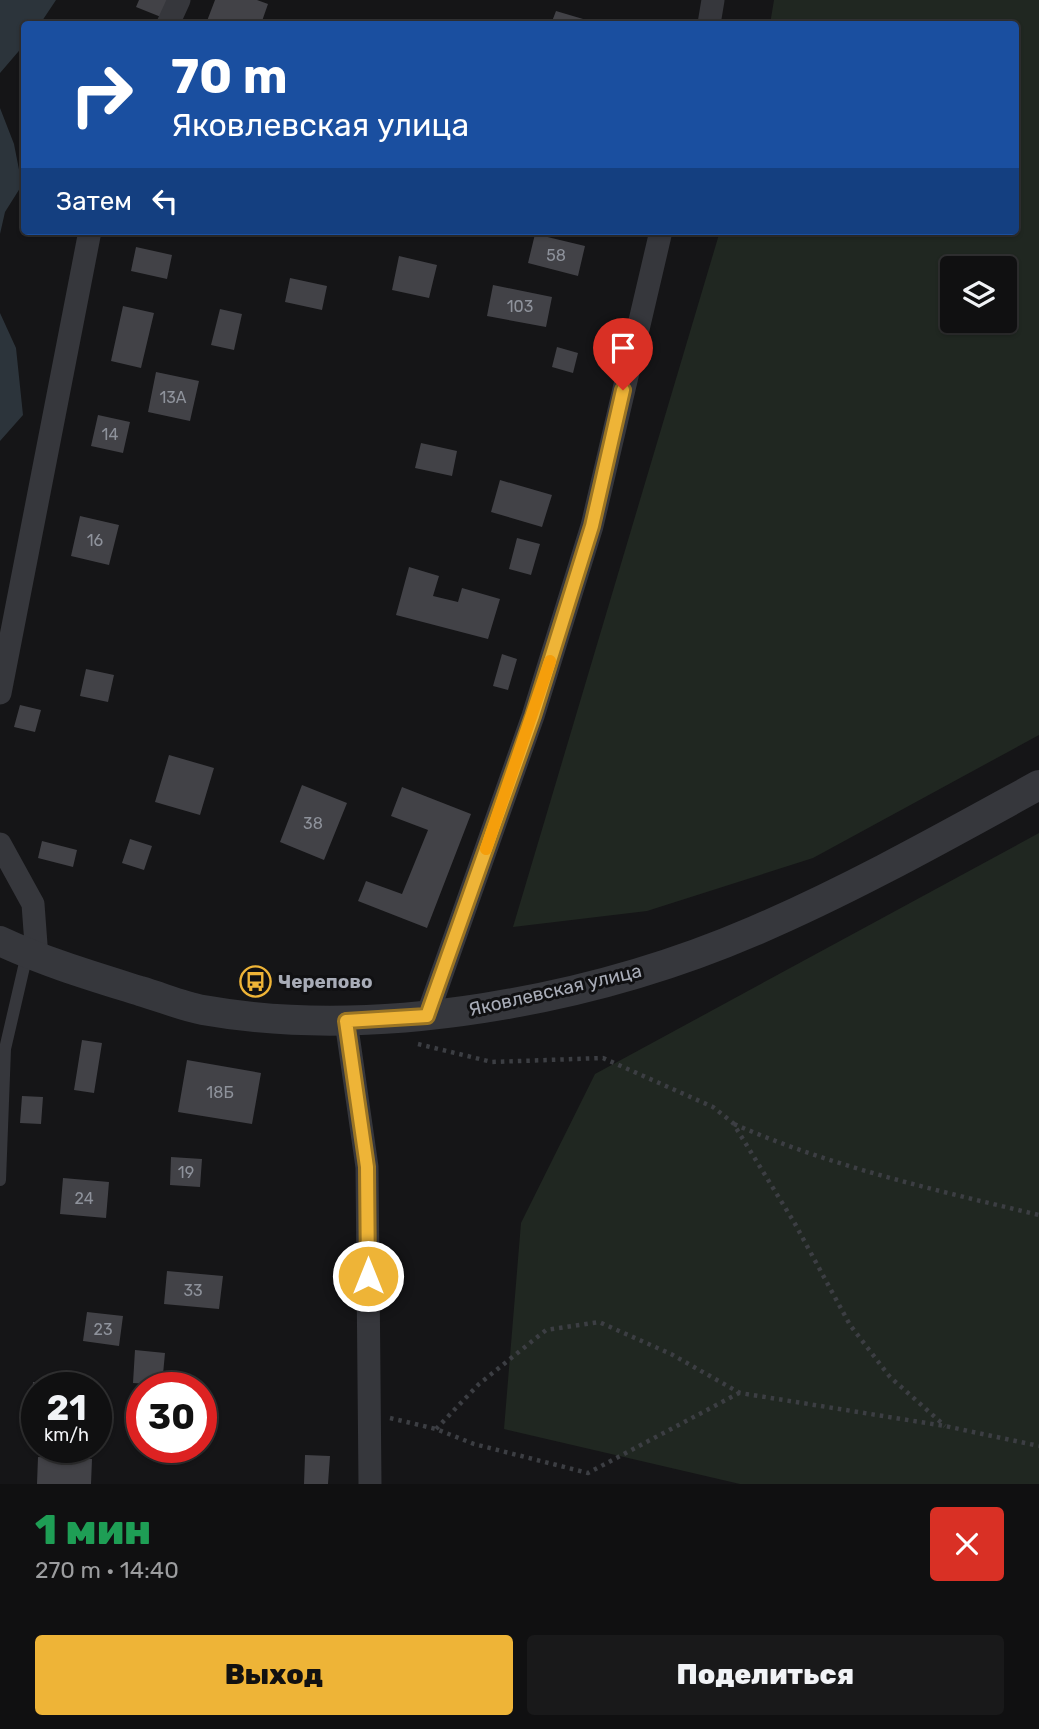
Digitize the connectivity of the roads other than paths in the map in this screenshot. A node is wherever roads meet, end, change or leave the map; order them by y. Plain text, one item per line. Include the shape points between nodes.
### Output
1 (179, 0) edge
2 (713, 0) edge
3 (169, 21) edge
4 (710, 21) edge
5 (89, 235) edge
6 (659, 235) edge
7 (0, 693) edge
8 (1039, 785) edge
9 (0, 845) edge
10 (0, 940) edge
11 (32, 956) junction
12 (427, 1016) junction
13 (346, 1021) junction
14 (0, 1180) edge
15 (370, 1484) edge

1 - 3 street
2 - 4 street
5 - 7 street
6 - 12 street via 592,526 533,716
8 - 12 street, Яковлевская улица via 890,867 753,932 632,974 502,1005
9 - 11 street via 33,904
10 - 11 street, Яковлевская улица
11 - 13 street, Яковлевская улица via 202,1010
11 - 14 lane via 5,1049
12 - 13 street, Яковлевская улица
13 - 15 street via 367,1167

